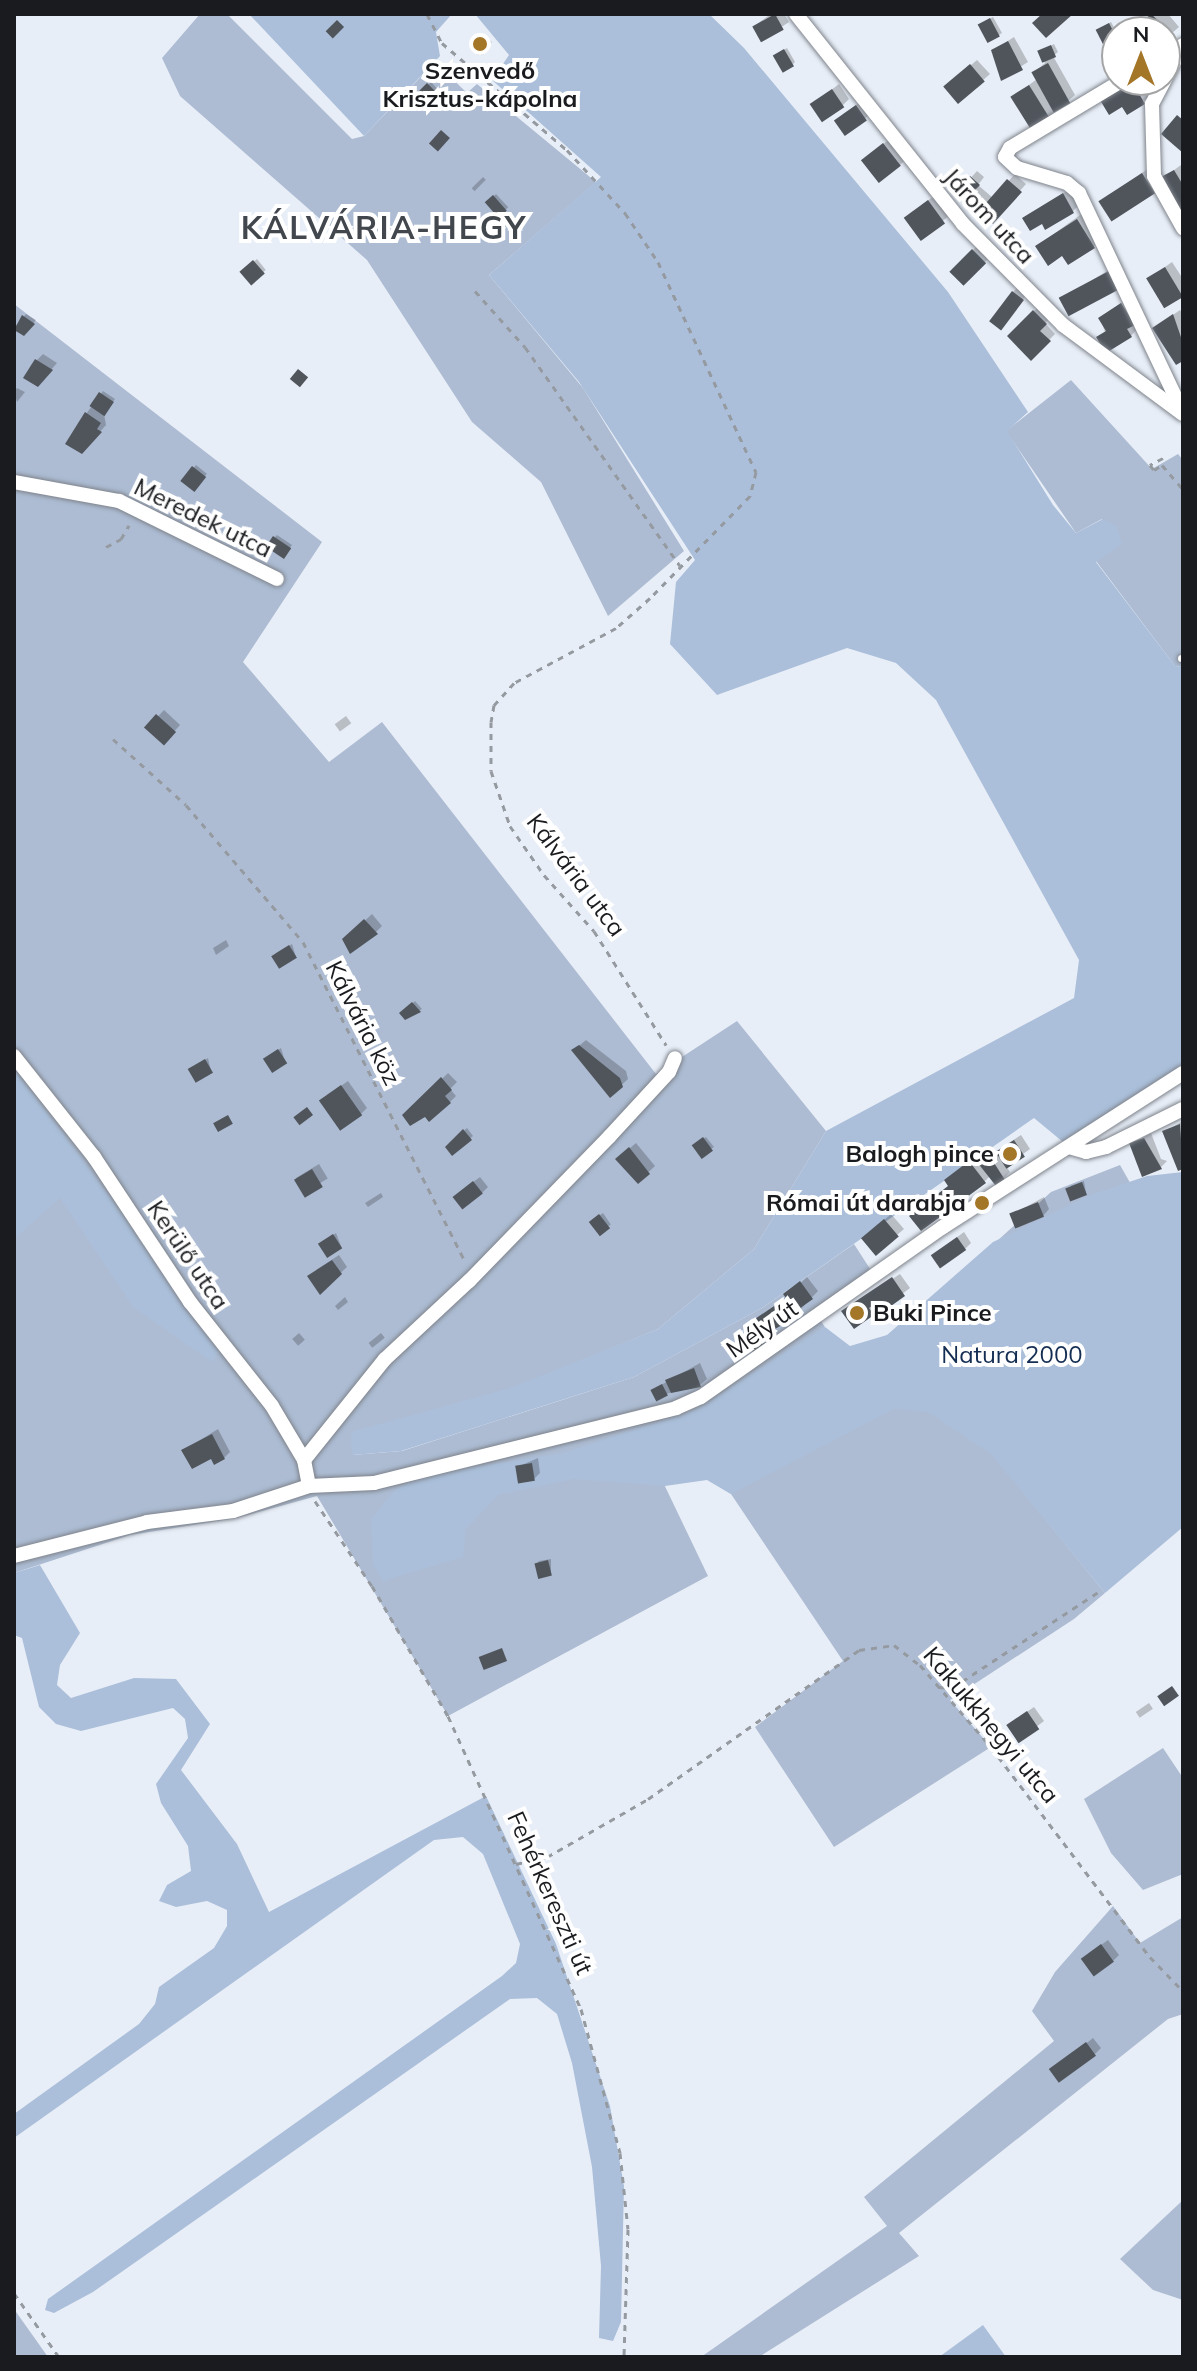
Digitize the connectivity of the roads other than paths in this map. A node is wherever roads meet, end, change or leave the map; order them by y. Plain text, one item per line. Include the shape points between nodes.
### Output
1 (796, 14) edge
2 (1101, 93) edge
3 (1156, 96) edge
4 (1183, 228) edge
5 (1183, 414) edge
6 (14, 482) edge
7 (277, 579) dead end
8 (14, 1056) edge
9 (675, 1058) road end
10 (1183, 1073) edge
11 (1183, 1109) edge
12 (1069, 1147) junction
13 (304, 1460) junction
14 (309, 1486) junction
15 (14, 1556) edge

1 - 5 street, Járom utca via 963,224 1063,325
2 - 5 street via 1010,148 1005,157 1017,168 1067,183 1079,193
3 - 4 street via 1154,176
6 - 7 street, Meredek utca via 119,501
8 - 13 street, Kerülő utca via 94,1157 190,1302 256,1382
9 - 13 street via 655,1088 469,1281 385,1359
10 - 12 street, Mély út
11 - 12 street via 1106,1147 1086,1152
12 - 14 street, Mély út via 943,1227 701,1397 676,1408 374,1483
13 - 14 street, Kerülő utca
14 - 15 street, Mély út via 233,1511 147,1522

